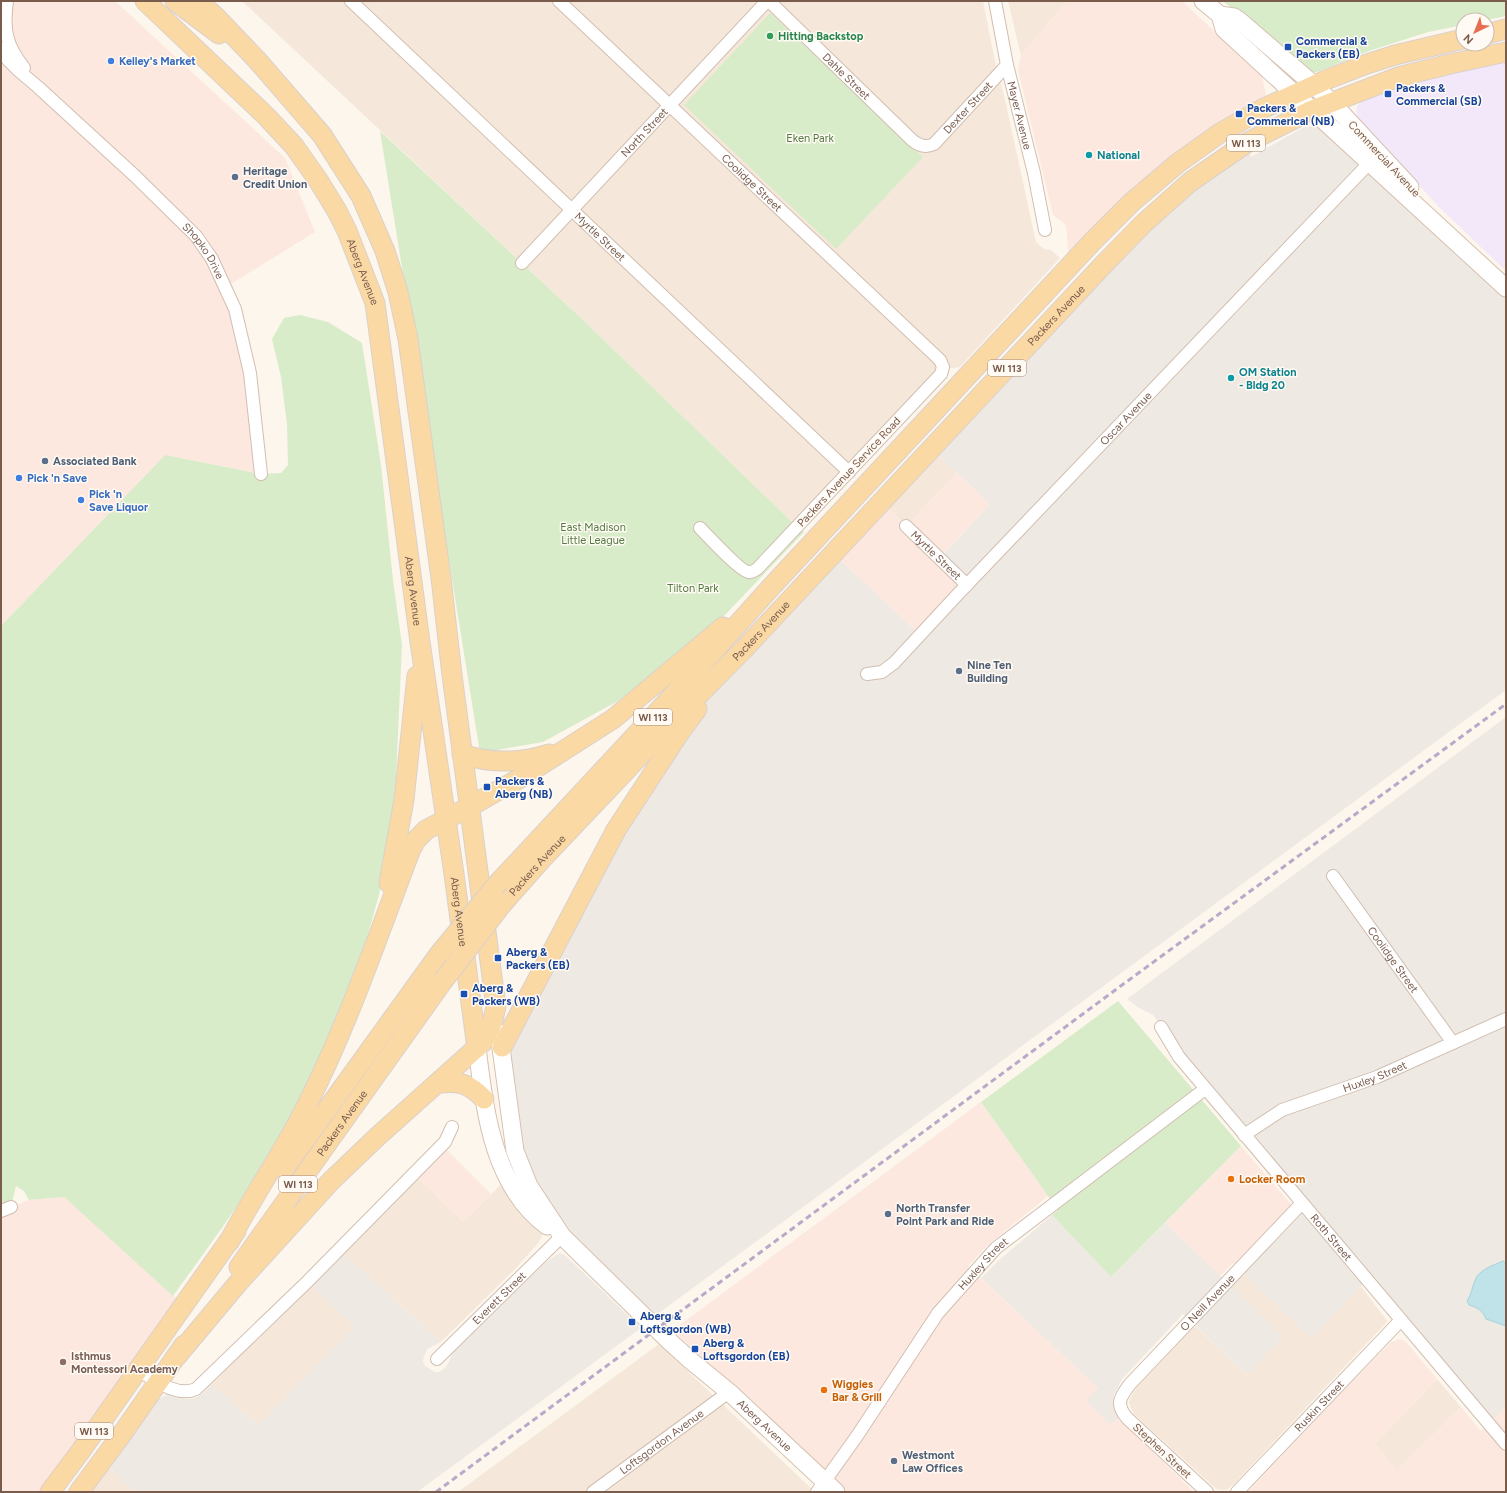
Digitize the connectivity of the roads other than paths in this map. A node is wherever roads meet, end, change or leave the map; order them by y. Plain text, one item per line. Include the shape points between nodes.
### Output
1 (7, 1) edge
2 (145, 1) edge
3 (176, 1) edge
4 (198, 1) edge
5 (351, 1) edge
6 (559, 1) edge
7 (768, 1) edge
8 (995, 1) edge
9 (1203, 1) edge
10 (1220, 15) junction
11 (1506, 29) edge
12 (1495, 32) edge
13 (1455, 41) edge
14 (1, 48) edge
15 (1506, 52) edge
16 (257, 60) junction
17 (1007, 65) junction
18 (1314, 85) junction
19 (38, 87) junction
20 (1294, 93) junction
21 (1332, 103) junction
22 (669, 106) junction
23 (1312, 110) junction
24 (927, 146) joint
25 (1374, 158) junction
26 (572, 210) junction
27 (1045, 230) dead end
28 (522, 263) dead end
29 (1506, 288) edge
30 (943, 367) joint
31 (849, 472) junction
32 (262, 474) dead end
33 (906, 526) dead end
34 (700, 528) dead end
35 (967, 585) junction
36 (772, 586) junction
37 (420, 642) junction
38 (738, 655) junction
39 (867, 674) dead end
40 (567, 747) junction
41 (462, 754) junction
42 (469, 807) junction
43 (445, 820) junction
44 (454, 874) junction
45 (1333, 876) dead end
46 (367, 963) junction
47 (537, 981) junction
48 (495, 1003) junction
49 (1506, 1019) edge
50 (1161, 1027) dead end
51 (1453, 1044) junction
52 (502, 1047) junction
53 (477, 1048) junction
54 (438, 1083) junction
55 (1205, 1089) junction
56 (484, 1098) junction
57 (452, 1127) dead end
58 (1244, 1135) junction
59 (1302, 1203) junction
60 (562, 1236) junction
61 (229, 1242) junction
62 (1401, 1320) junction
63 (177, 1356) junction
64 (437, 1359) dead end
65 (138, 1370) junction
66 (158, 1382) junction
67 (725, 1394) junction
68 (1120, 1407) joint
69 (1506, 1444) edge
70 (823, 1490) edge
71 (50, 1492) edge
72 (80, 1492) edge
73 (593, 1492) edge
74 (1207, 1492) edge
75 (1237, 1492) edge

1 - 19 street, Shopko Drive via 6,34 19,62
2 - 37 main road, Aberg Avenue via 294,146 318,180 347,232 375,303
3 - 16 main road
4 - 16 main road, Aberg Avenue
5 - 26 street, Myrtle Street
6 - 22 street, Coolidge Street
7 - 22 street, North Street
7 - 24 street, Dahle Street via 912,140
8 - 17 street, Mayer Avenue
9 - 10 street, Commercial Avenue
10 - 18 street, Commercial Avenue via 1238,19
10 - 20 street, Commercial Avenue via 1224,29
11 - 12 main road
13 - 18 main road, Packers Avenue / WI 113 via 1395,55
14 - 19 street, Shopko Drive via 8,60
15 - 21 main road, Packers Avenue / WI 113 via 1398,77
16 - 41 main road, Aberg Avenue via 322,135 351,178 385,251 398,292 408,339
17 - 24 street, Dexter Street via 936,143
17 - 27 street, Mayer Avenue via 1034,173
18 - 20 main road, Packers Avenue / WI 113
18 - 21 street, Commercial Avenue
19 - 32 street, Shopko Drive via 166,206 196,236 212,259 235,309 244,344
20 - 23 street, Commercial Avenue
20 - 36 main road, Packers Avenue / WI 113 via 1220,133 1178,163 1132,202
21 - 23 main road, Packers Avenue / WI 113
21 - 25 street, Commercial Avenue
22 - 26 street, North Street
22 - 30 street, Coolidge Street via 940,360
23 - 25 street, Commercial Avenue
23 - 38 main road, Packers Avenue / WI 113 via 1248,142 1218,162 1190,182 1143,224
25 - 29 street, Commercial Avenue via 1429,208 1450,235
25 - 35 street, Oscar Avenue
26 - 28 street, North Street
26 - 31 street, Myrtle Street
30 - 31 street, Packers Avenue Service Road via 941,374
31 - 34 street, Packers Avenue Service Road via 757,569 749,572 739,566
33 - 35 street, Myrtle Street
35 - 39 street, Oscar Avenue via 894,664 882,672
36 - 40 main road via 618,715
36 - 61 main road, Packers Avenue / WI 113, bridge via 730,635 499,882 440,952
37 - 43 main road, Aberg Avenue
37 - 46 main road via 404,800 391,873
38 - 47 main road via 680,732 616,830
38 - 63 main road, Packers Avenue / WI 113, bridge via 503,903 443,981
40 - 41 main road via 539,757 515,761 488,761
40 - 42 main road
41 - 42 main road, Aberg Avenue
42 - 43 main road
42 - 48 main road, Aberg Avenue
43 - 44 main road, Aberg Avenue
43 - 46 main road via 426,830 414,844
44 - 48 main road via 462,889 476,981
44 - 53 main road, Aberg Avenue
45 - 51 street, Coolidge Street
46 - 61 main road via 341,1034 307,1105
47 - 48 main road via 520,995
47 - 52 main road
48 - 52 street, Aberg Avenue
48 - 53 main road via 491,1026
49 - 51 street, Huxley Street
50 - 55 street, Roth Street via 1179,1057
51 - 58 street, Huxley Street via 1377,1077 1282,1110
52 - 60 street, Aberg Avenue via 515,1151 529,1186
53 - 54 main road
53 - 56 street, Aberg Avenue
54 - 56 main road via 465,1084
54 - 63 main road via 331,1181 238,1283
55 - 58 street, Roth Street
55 - 70 street, Huxley Street via 996,1248 938,1313
56 - 60 street, Aberg Avenue via 495,1146 509,1182 538,1219
57 - 66 street via 445,1142 201,1385 188,1392
58 - 59 street, Roth Street
59 - 62 street, Roth Street
59 - 68 street, O Neill Avenue via 1130,1384 1120,1400
60 - 64 street, Everett Street
60 - 67 street, Aberg Avenue via 690,1360 708,1383
61 - 65 main road, Packers Avenue / WI 113
62 - 69 street, Roth Street
62 - 75 street, Ruskin Street
63 - 66 main road, Packers Avenue / WI 113
65 - 66 street
65 - 71 main road, Packers Avenue / WI 113
66 - 72 main road, Packers Avenue / WI 113
67 - 70 street, Aberg Avenue
67 - 73 street, Loftsgordon Avenue
68 - 74 street, Stephen Street via 1127,1418

